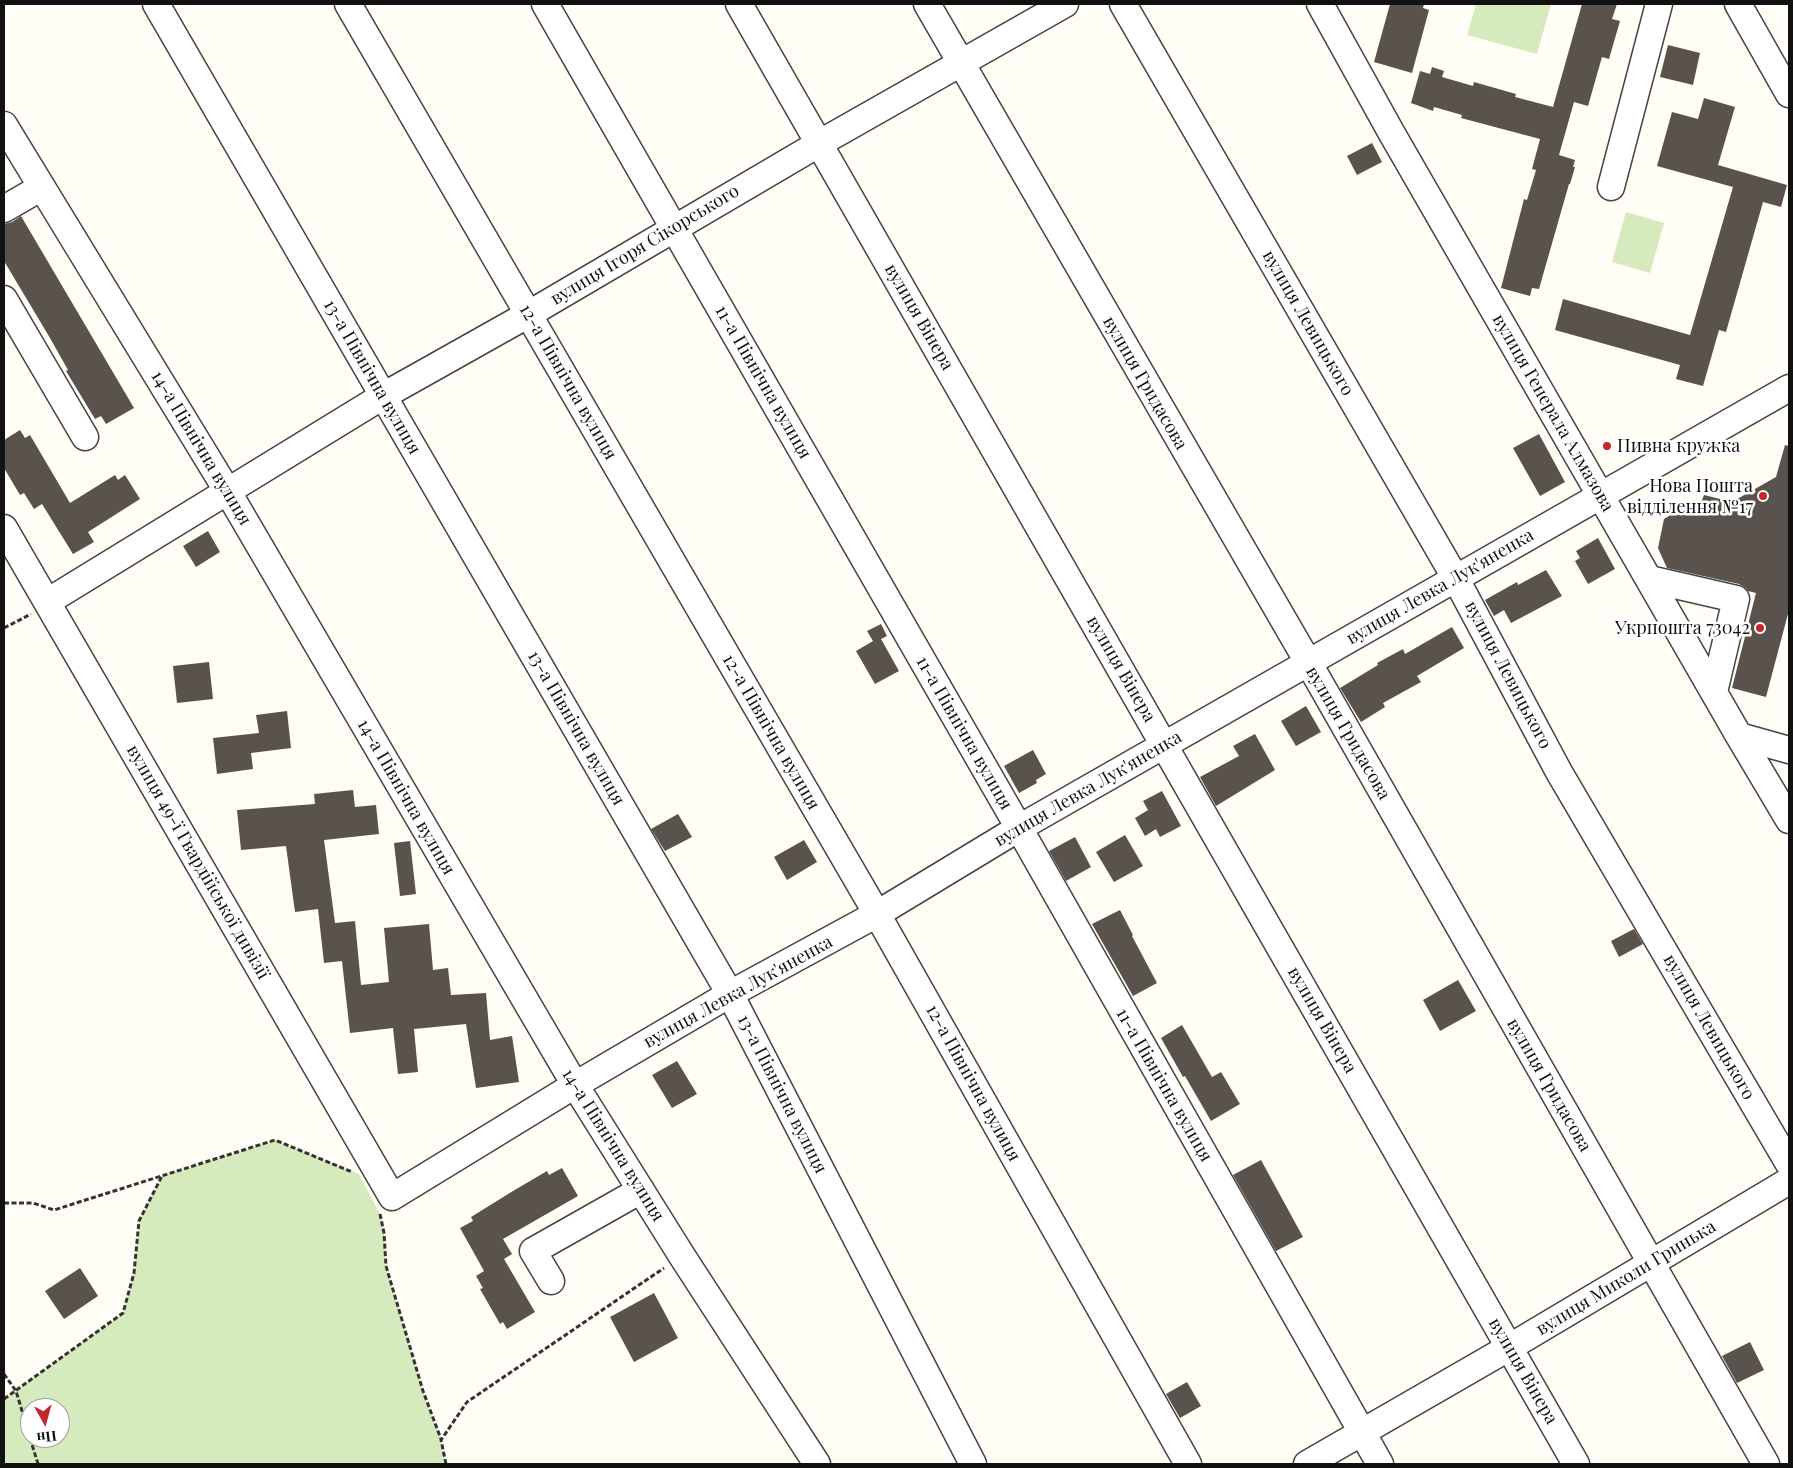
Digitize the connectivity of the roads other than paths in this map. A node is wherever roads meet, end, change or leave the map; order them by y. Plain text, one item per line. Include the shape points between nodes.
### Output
1 (156, 4) edge
2 (348, 4) edge
3 (545, 4) edge
4 (738, 4) edge
5 (927, 4) edge
6 (1065, 4) edge
7 (1123, 4) edge
8 (1320, 4) edge
9 (1659, 4) edge
10 (1738, 4) edge
11 (960, 63) junction
12 (1789, 94) edge
13 (4, 125) edge
14 (820, 143) junction
15 (42, 187) junction
16 (1611, 187) dead end
17 (4, 209) edge
18 (675, 228) junction
19 (4, 299) edge
20 (529, 314) junction
21 (1789, 388) edge
22 (383, 396) junction
23 (85, 437) dead end
24 (228, 492) junction
25 (1601, 495) junction
26 (4, 528) edge
27 (1456, 578) junction
28 (1649, 579) junction
29 (47, 602) junction
30 (1308, 662) junction
31 (1714, 692) junction
32 (1739, 736) junction
33 (1164, 745) junction
34 (1789, 750) edge
35 (1789, 820) edge
36 (1019, 828) junction
37 (877, 914) junction
38 (730, 994) junction
39 (575, 1085) junction
40 (1789, 1164) edge
41 (1789, 1181) edge
42 (641, 1190) junction
43 (386, 1204) joint
44 (1652, 1263) junction
45 (551, 1281) dead end
46 (1510, 1347) junction
47 (1361, 1432) junction
48 (816, 1464) edge
49 (973, 1464) edge
50 (1188, 1464) edge
51 (1307, 1464) edge
52 (1380, 1464) edge
53 (1576, 1464) edge
54 (1766, 1464) edge

1 - 22 street, 13-а Північна вулиця
2 - 20 street, 12-а Північна вулиця
3 - 18 street, 11-а Північна вулиця
4 - 14 street, вулиця Вінера
5 - 11 street, вулиця Гридасова
6 - 11 street, вулиця Ігоря Сікорського
7 - 27 street, вулиця Левицького
8 - 25 street, вулиця Генерала Алмазова
9 - 16 street
10 - 12 street
11 - 14 street, вулиця Ігоря Сікорського
11 - 30 street, вулиця Гридасова
13 - 15 street, 14-а Північна вулиця
14 - 18 street, вулиця Ігоря Сікорського
14 - 33 street, вулиця Вінера
15 - 17 street
15 - 24 street, 14-а Північна вулиця
18 - 20 street, вулиця Ігоря Сікорського
18 - 36 street, 11-а Північна вулиця
19 - 23 street
20 - 22 street, вулиця Ігоря Сікорського
20 - 37 street, 12-а Північна вулиця
21 - 25 street, вулиця Левка Лук'яненка
22 - 24 street, вулиця Ігоря Сікорського
22 - 38 street, 13-а Північна вулиця
24 - 29 street, вулиця Ігоря Сікорського
24 - 39 street, 14-а Північна вулиця
25 - 27 street, вулиця Левка Лук'яненка
25 - 28 street, вулиця Генерала Алмазова
26 - 29 street, вулиця 49-ї Гвардійської дивізії
27 - 30 street, вулиця Левка Лук'яненка
27 - 40 street, вулиця Левицького via 1560,772
28 - 31 street, вулиця Генерала Алмазова
28 - 31 street via 1736,599
29 - 43 street, вулиця 49-ї Гвардійської дивізії
30 - 33 street, вулиця Левка Лук'яненка
30 - 44 street, вулиця Гридасова
31 - 32 street, вулиця Генерала Алмазова
32 - 34 street
32 - 35 street, вулиця Генерала Алмазова
33 - 36 street, вулиця Левка Лук'яненка
33 - 46 street, вулиця Вінера
36 - 37 street, вулиця Левка Лук'яненка
36 - 47 street, 11-а Північна вулиця
37 - 38 street, вулиця Левка Лук'яненка
37 - 50 street, 12-а Північна вулиця
38 - 39 street, вулиця Левка Лук'яненка
38 - 49 street, 13-а Північна вулиця
39 - 42 street, 14-а Північна вулиця
39 - 43 street, вулиця Левка Лук'яненка
41 - 44 street, вулиця Миколи Гринька
42 - 45 street via 533,1251
42 - 48 street, 14-а Північна вулиця
44 - 46 street, вулиця Миколи Гринька
44 - 54 street, вулиця Гридасова
46 - 47 street, вулиця Миколи Гринька
46 - 53 street, вулиця Вінера
47 - 51 street, вулиця Миколи Гринька
47 - 52 street, 11-а Північна вулиця

